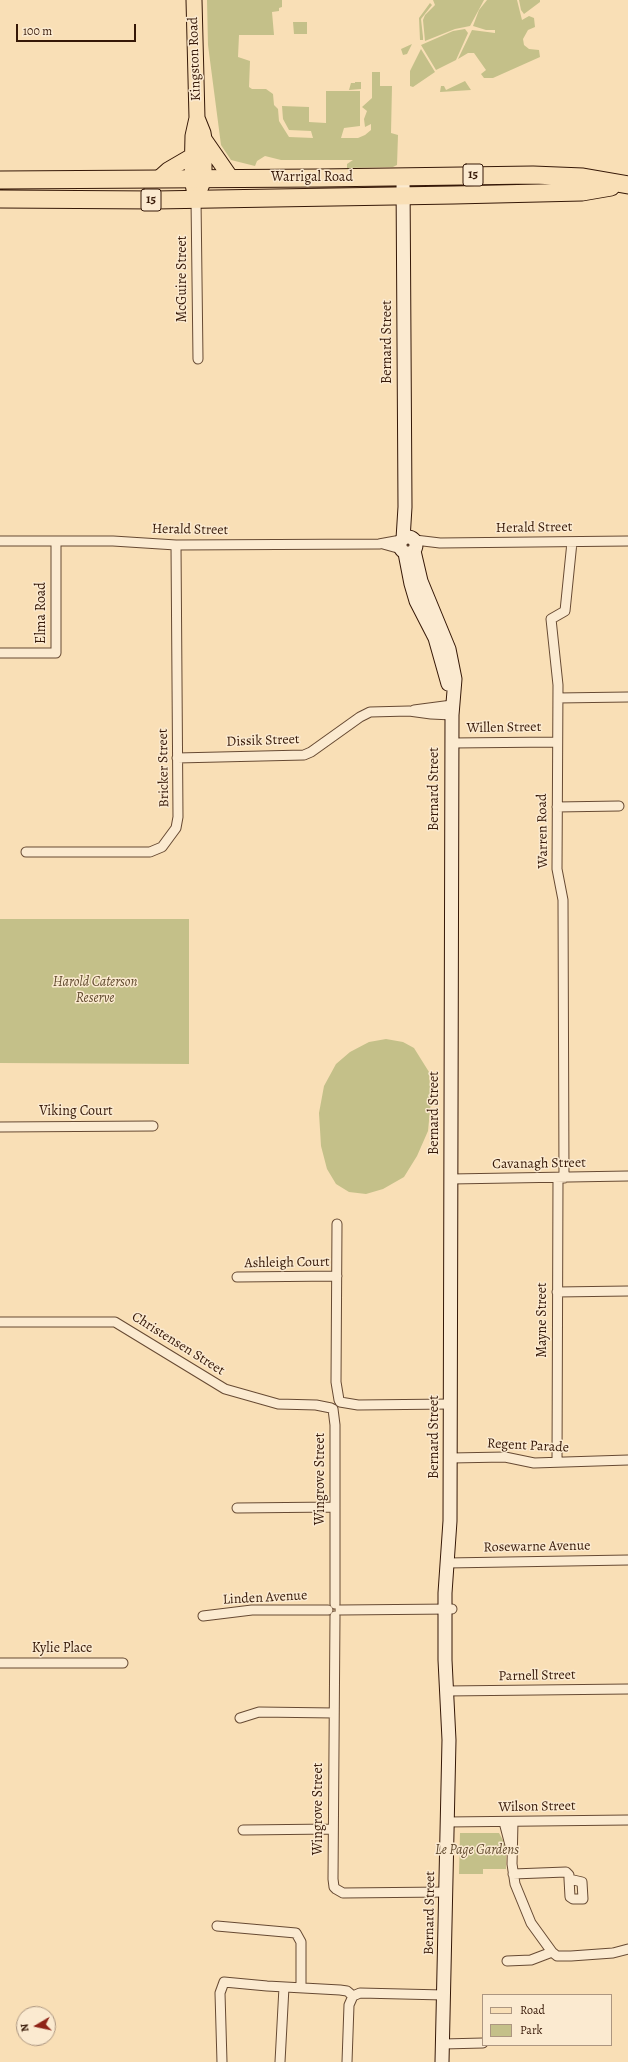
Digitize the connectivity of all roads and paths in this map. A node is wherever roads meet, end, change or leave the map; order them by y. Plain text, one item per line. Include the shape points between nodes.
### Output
1 (194, 0) edge
2 (197, 118) junction
3 (204, 139) junction
4 (192, 156) junction
5 (403, 177) junction
6 (231, 178) junction
7 (158, 179) junction
8 (198, 179) junction
9 (0, 180) edge
10 (625, 185) edge
11 (403, 196) junction
12 (0, 199) edge
13 (196, 199) junction
14 (198, 359) dead end
15 (0, 541) edge
16 (56, 541) junction
17 (628, 541) edge
18 (572, 542) junction
19 (176, 545) junction
20 (408, 545) junction
21 (0, 653) edge
22 (628, 697) edge
23 (558, 698) junction
24 (452, 710) junction
25 (557, 742) junction
26 (452, 743) junction
27 (177, 758) junction
28 (619, 806) dead end
29 (557, 807) junction
30 (26, 852) dead end
31 (153, 1126) dead end
32 (0, 1127) edge
33 (628, 1176) edge
34 (561, 1178) junction
35 (451, 1179) junction
36 (337, 1224) dead end
37 (337, 1276) junction
38 (237, 1277) dead end
39 (628, 1291) edge
40 (557, 1292) junction
41 (0, 1322) edge
42 (451, 1404) junction
43 (336, 1405) junction
44 (451, 1458) junction
45 (628, 1460) edge
46 (557, 1462) junction
47 (335, 1507) junction
48 (237, 1508) dead end
49 (628, 1560) edge
50 (450, 1563) junction
51 (449, 1609) junction
52 (334, 1610) junction
53 (202, 1616) dead end
54 (0, 1663) edge
55 (123, 1663) dead end
56 (628, 1689) edge
57 (450, 1691) junction
58 (334, 1713) junction
59 (240, 1718) dead end
60 (628, 1820) edge
61 (447, 1822) junction
62 (509, 1822) junction
63 (333, 1829) junction
64 (243, 1830) dead end
65 (513, 1874) junction
66 (569, 1879) dead end
67 (446, 1892) junction
68 (217, 1926) dead end
69 (628, 1949) edge
70 (552, 1952) junction
71 (507, 1961) dead end
72 (284, 1987) junction
73 (301, 1988) junction
74 (444, 1995) junction
75 (353, 1996) junction
76 (443, 2044) junction
77 (482, 2044) edge
78 (222, 2062) edge
79 (280, 2062) edge
80 (347, 2062) edge
81 (442, 2062) edge

1 - 2 main road, Kingston Road
2 - 3 main road, Kingston Road
2 - 4 main road, Kingston Road via 192,136
3 - 6 main road
3 - 8 main road, Kingston Road
4 - 7 main road
4 - 8 main road, Kingston Road
5 - 6 highway, Warrigal Road / 15
5 - 10 highway, Warrigal Road / 15 via 533,175 583,177
5 - 11 street, Bernard Street
6 - 8 highway, Warrigal Road / 15
7 - 8 highway, Warrigal Road / 15
7 - 9 highway, Warrigal Road / 15
8 - 13 main road, Kingston Road
10 - 11 highway, Warrigal Road / 15 via 582,192
11 - 13 highway, Warrigal Road / 15
11 - 20 street, Bernard Street
12 - 13 highway, Warrigal Road / 15
13 - 14 street, McGuire Street
15 - 16 street, Herald Street
16 - 19 street, Herald Street
16 - 21 street, Elma Road via 56,653
17 - 18 street, Herald Street
18 - 20 street, Herald Street
18 - 23 street, Warren Road via 565,611 551,619
19 - 20 street, Herald Street
19 - 27 street, Bricker Street
20 - 24 street, Bernard Street via 411,584 442,659
22 - 23 street
23 - 25 street, Warren Road
24 - 26 street, Bernard Street
24 - 27 street, Dissik Street via 431,714 409,711 376,711 365,714 304,755
25 - 26 street, Willen Street
25 - 29 street, Warren Road
26 - 35 street, Bernard Street
27 - 30 street, Bricker Street via 178,823 159,850
28 - 29 street
29 - 34 street, Warren Road via 557,869 563,900
31 - 32 street, Viking Court
33 - 34 street, Cavanagh Street
34 - 35 street, Cavanagh Street
34 - 40 street, Mayne Street
35 - 42 street, Bernard Street
36 - 37 street, Wingrove Street
37 - 38 street, Ashleigh Court
37 - 43 street, Wingrove Street
39 - 40 street
40 - 46 street, Mayne Street
41 - 43 street, Christensen Street via 115,1322 225,1390 278,1404
42 - 43 street, Christensen Street
42 - 44 street, Bernard Street
43 - 47 street, Wingrove Street
44 - 46 street, Regent Parade via 505,1457 529,1462
44 - 50 street, Bernard Street
45 - 46 street, Regent Parade
47 - 48 street
47 - 52 street, Wingrove Street
49 - 50 street, Rosewarne Avenue
50 - 51 street, Bernard Street
51 - 52 street, Linden Avenue
51 - 57 street, Bernard Street
52 - 53 street, Linden Avenue via 252,1610
52 - 58 street, Wingrove Street
54 - 55 street, Kylie Place
56 - 57 street, Parnell Street
57 - 61 street, Bernard Street
58 - 59 street via 259,1712
58 - 63 street, Wingrove Street
60 - 62 street, Wilson Street
61 - 62 street, Wilson Street
61 - 67 street, Bernard Street
62 - 65 street via 505,1832 512,1848
63 - 64 street
63 - 67 street, Wingrove Street via 333,1879 336,1890
65 - 66 street via 566,1872
65 - 70 street via 531,1923
67 - 74 street, Bernard Street
68 - 73 street via 296,1933 301,1942
69 - 70 street via 614,1953 571,1956 557,1956
70 - 71 street via 532,1960
72 - 73 street
72 - 78 street via 228,1981 223,1983 220,1993
72 - 79 street
73 - 75 street via 344,1990
74 - 75 street via 360,1993
74 - 76 street, Bernard Street
75 - 80 street via 349,2005
76 - 77 street
76 - 81 street, Bernard Street

